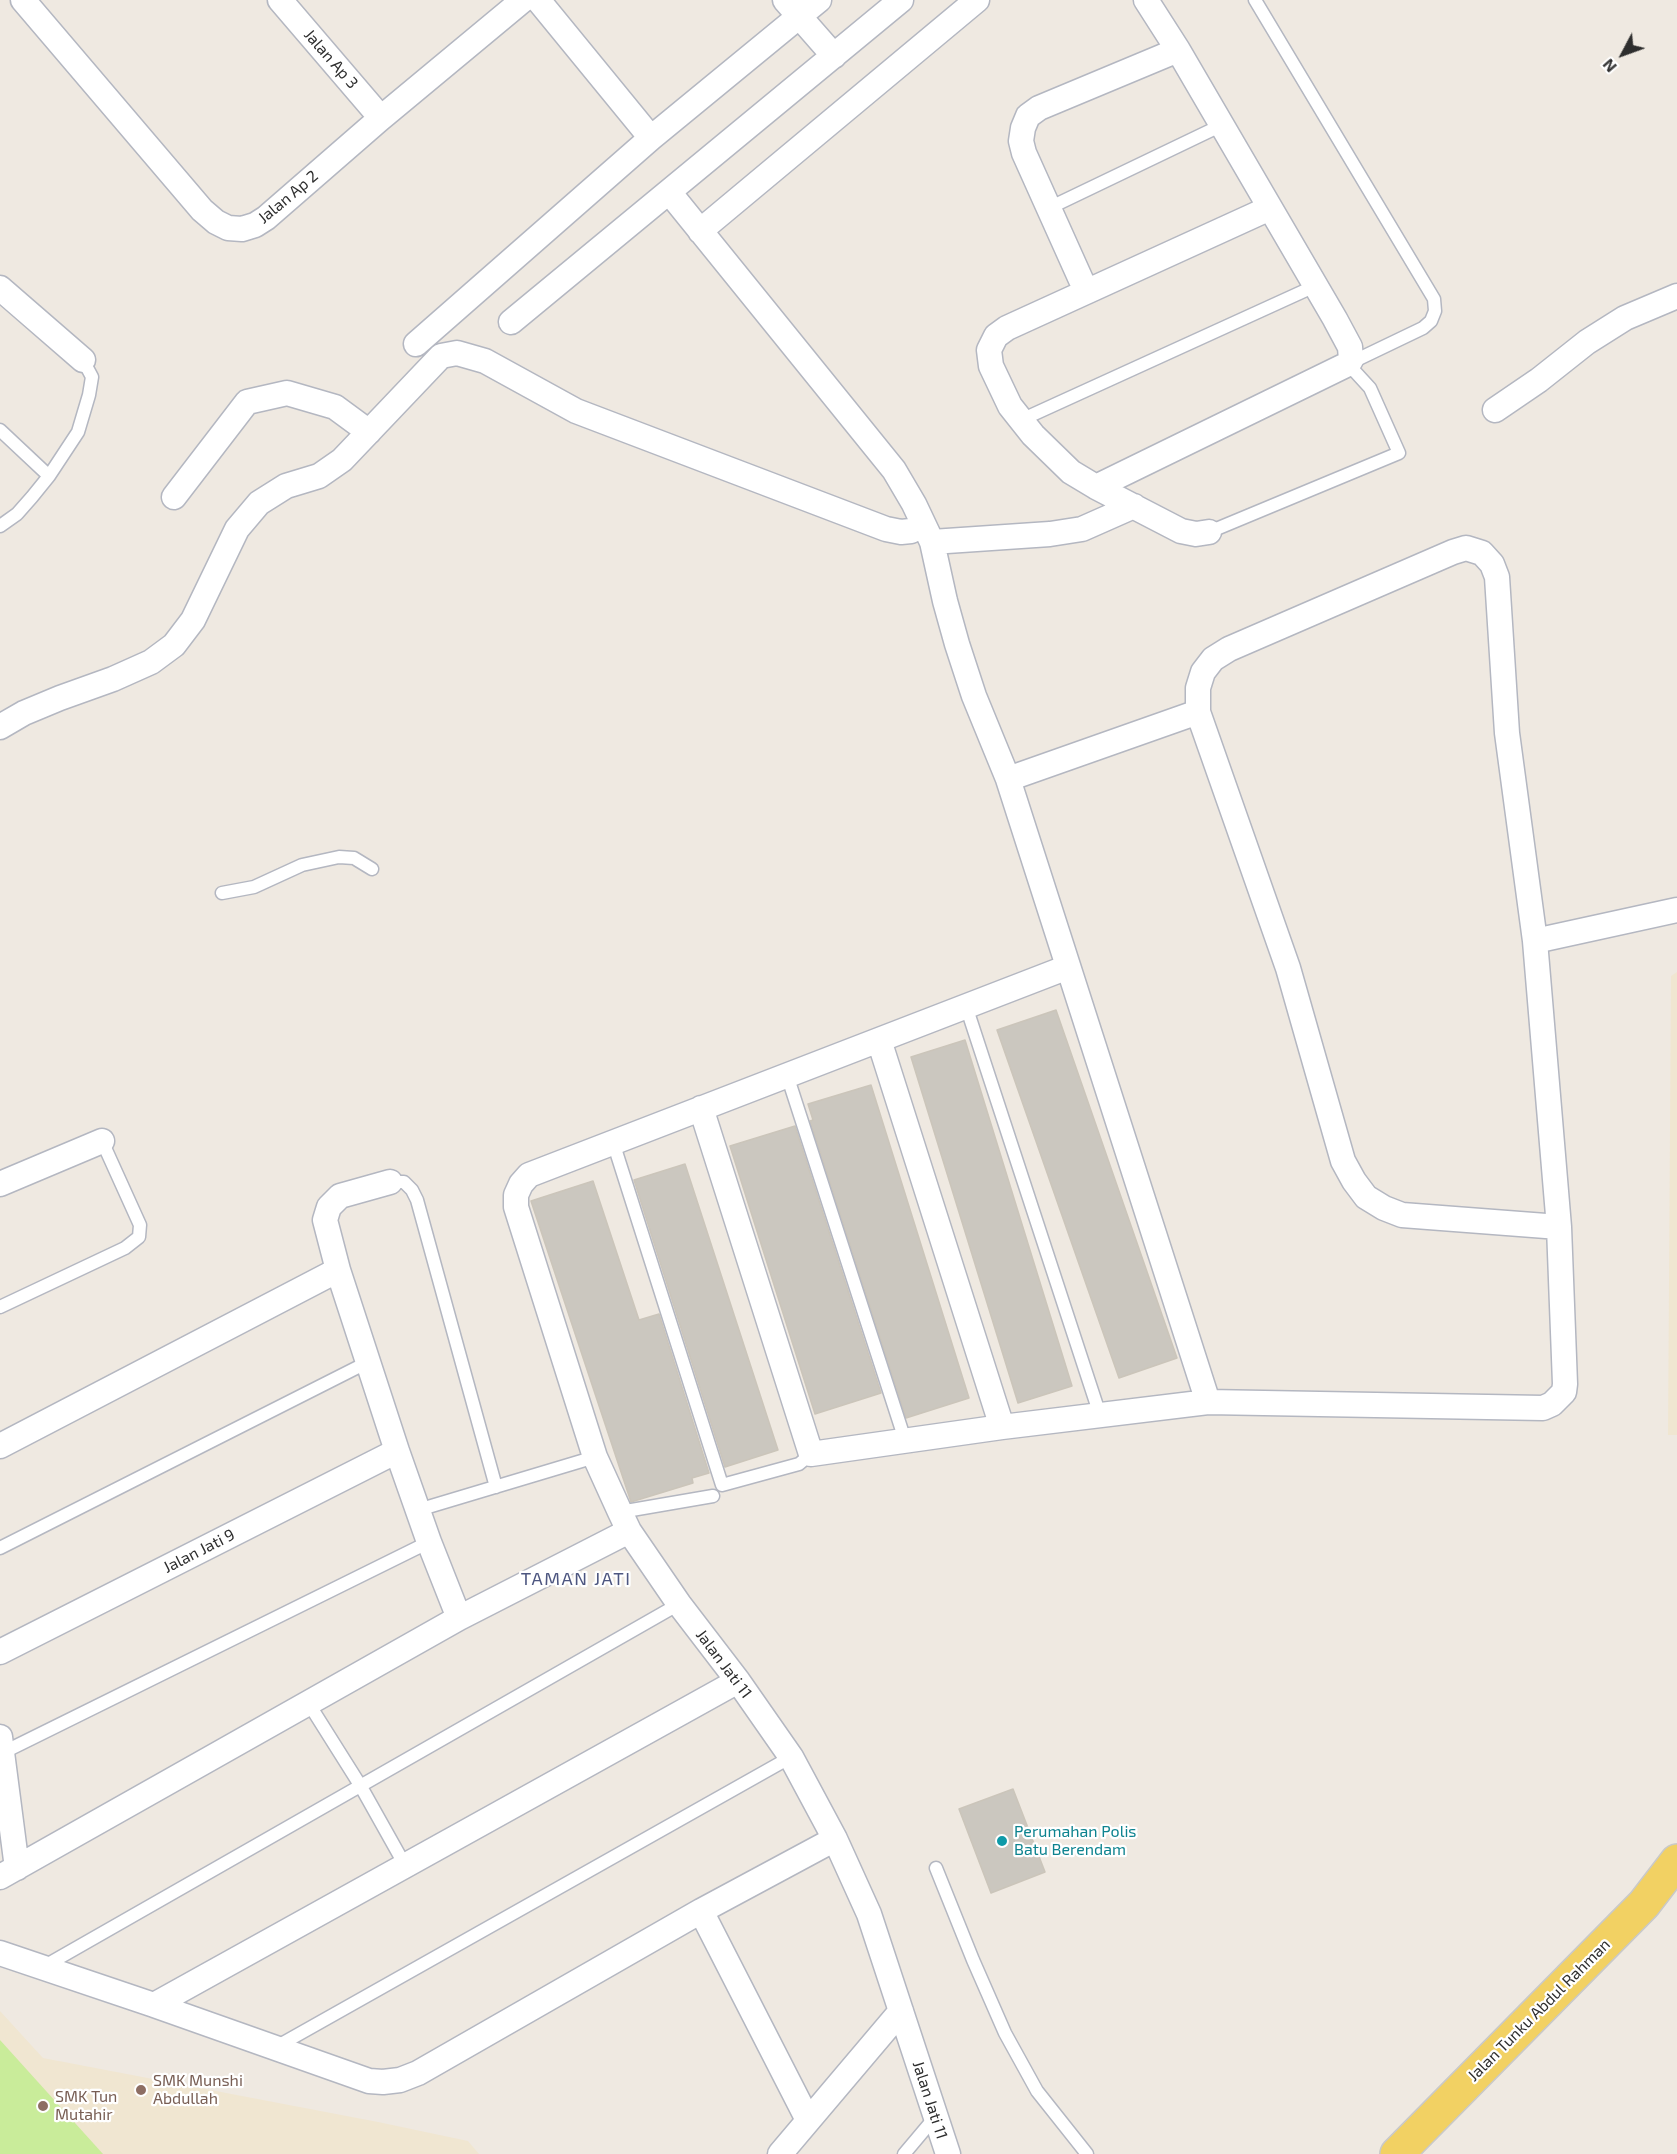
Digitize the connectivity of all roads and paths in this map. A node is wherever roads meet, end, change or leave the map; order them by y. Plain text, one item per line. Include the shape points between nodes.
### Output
1 (23, 0) edge
2 (280, 0) edge
3 (523, 0) edge
4 (538, 0) edge
5 (819, 0) edge
6 (901, 0) edge
7 (976, 0) edge
8 (1146, 0) edge
9 (1255, 0) edge
10 (792, 8) edge
11 (1178, 50) junction
12 (834, 56) junction
13 (381, 118) junction
14 (1222, 125) junction
15 (651, 138) junction
16 (669, 192) junction
17 (1049, 208) junction
18 (1270, 208) junction
19 (700, 231) junction
20 (1315, 286) junction
21 (0, 288) edge
22 (1086, 291) junction
23 (1677, 296) edge
24 (511, 322) dead end
25 (416, 344) dead end
26 (83, 360) joint
27 (1348, 364) junction
28 (1495, 410) dead end
29 (1021, 420) junction
30 (0, 430) edge
31 (369, 432) junction
32 (50, 476) junction
33 (1096, 487) junction
34 (174, 497) dead end
35 (1134, 506) junction
36 (0, 526) edge
37 (1209, 532) joint
38 (928, 533) junction
39 (1198, 712) junction
40 (0, 727) edge
41 (1008, 779) junction
42 (372, 869) dead end
43 (222, 893) dead end
44 (1677, 910) edge
45 (1535, 941) junction
46 (1068, 967) junction
47 (966, 1006) junction
48 (879, 1040) junction
49 (787, 1075) junction
50 (700, 1108) junction
51 (102, 1141) joint
52 (613, 1142) junction
53 (390, 1182) joint
54 (0, 1184) edge
55 (1558, 1227) junction
56 (338, 1270) junction
57 (0, 1307) edge
58 (368, 1362) junction
59 (1208, 1402) junction
60 (1100, 1415) junction
61 (1002, 1427) junction
62 (905, 1440) junction
63 (0, 1446) edge
64 (397, 1451) junction
65 (811, 1454) junction
66 (596, 1457) junction
67 (496, 1487) junction
68 (713, 1496) dead end
69 (418, 1510) junction
70 (624, 1521) junction
71 (429, 1542) junction
72 (0, 1548) edge
73 (679, 1604) junction
74 (459, 1618) junction
75 (0, 1652) edge
76 (738, 1681) junction
77 (309, 1704) junction
78 (1, 1745) edge
79 (791, 1757) junction
80 (360, 1785) junction
81 (835, 1839) junction
82 (1677, 1861) edge
83 (406, 1867) junction
84 (936, 1868) dead end
85 (8, 1872) edge
86 (1677, 1876) edge
87 (1644, 1904) junction
88 (701, 1911) junction
89 (0, 1953) edge
90 (42, 1968) junction
91 (154, 2005) junction
92 (901, 2011) junction
93 (276, 2047) junction
94 (936, 2116) junction
95 (808, 2120) junction
96 (780, 2154) edge
97 (904, 2154) edge
98 (948, 2154) edge
99 (1087, 2154) edge
100 (1397, 2154) edge

1 - 13 street, Jalan Ap 2 via 202,210 228,228 248,227 266,218
2 - 13 street, Jalan Ap 3
3 - 13 street, Jalan Ap 2
4 - 15 street
5 - 10 street
6 - 12 street
7 - 19 street
8 - 11 street
9 - 27 lane via 1434,299 1431,321 1423,328
10 - 12 street
10 - 15 street
11 - 14 street
11 - 17 street via 1028,116 1021,141
12 - 16 street
14 - 17 lane
14 - 18 street
15 - 25 street
16 - 19 street
16 - 24 street
17 - 22 street
18 - 20 street
18 - 22 street
19 - 38 street via 894,470
20 - 27 street via 1350,347
20 - 29 lane
21 - 26 street
22 - 29 street via 996,336 989,350 991,366
23 - 28 street via 1625,318
26 - 32 lane via 92,377 89,395 78,432
27 - 33 street
27 - 37 lane via 1370,388 1399,453
29 - 33 street via 1071,472
30 - 32 lane
31 - 34 street via 335,407 287,393 247,402
31 - 38 street via 441,356 457,353 485,361 576,411 886,529
31 - 40 street via 342,460 319,476 285,486 260,503 237,529 194,620 174,645 151,662 24,713
32 - 36 lane via 17,514
33 - 35 street
35 - 37 street via 1181,531
35 - 38 street via 1082,529 1018,538
38 - 41 street via 957,644
39 - 41 street
39 - 45 street via 1203,672 1213,659 1229,649 1453,552 1467,548 1482,553 1497,577 1506,733
39 - 55 street via 1288,968 1343,1161 1354,1181 1366,1197 1402,1215
41 - 46 street
42 - 43 lane via 354,858 339,857 302,866 254,887
44 - 45 street
45 - 55 street
46 - 47 street
46 - 59 street
47 - 48 street
47 - 60 lane
48 - 49 street
48 - 61 street
49 - 50 street
49 - 62 lane
50 - 52 street
50 - 65 street
51 - 54 street
51 - 57 lane via 140,1225 139,1237 126,1248
52 - 65 lane via 722,1485 799,1464
52 - 66 street, Jalan Jati 11 via 529,1175 516,1195 516,1206
53 - 56 street via 340,1196 329,1207 325,1220
53 - 67 lane via 404,1182 417,1200
55 - 59 street via 1565,1384 1564,1392 1552,1404 1543,1408
56 - 58 street
56 - 63 street
58 - 64 street
58 - 72 lane
59 - 60 street
60 - 61 street
61 - 62 street
62 - 65 street
64 - 69 street
64 - 75 street, Jalan Jati 9
66 - 67 lane
66 - 70 street, Jalan Jati 11
67 - 69 lane
68 - 70 lane
69 - 71 street
70 - 73 street, Jalan Jati 11
70 - 74 street
71 - 74 street
71 - 78 lane
73 - 76 street, Jalan Jati 11
73 - 80 lane
74 - 77 street
76 - 79 street, Jalan Jati 11
76 - 83 street
77 - 80 lane
77 - 85 street
78 - 85 street
79 - 81 street, Jalan Jati 11
79 - 93 lane
80 - 83 lane
80 - 90 lane
81 - 88 street
81 - 92 street, Jalan Jati 11 via 869,1914
82 - 87 main road, Jalan Tunku Abdul Rahman
83 - 91 street
84 - 99 lane via 1005,2033 1037,2091
86 - 87 main road
87 - 100 main road, Jalan Tunku Abdul Rahman
88 - 93 street via 400,2080 369,2081
88 - 95 street
89 - 90 street
90 - 91 street
91 - 93 street
92 - 94 street, Jalan Jati 11
92 - 95 street
94 - 97 lane
94 - 98 street, Jalan Jati 11
95 - 96 street

